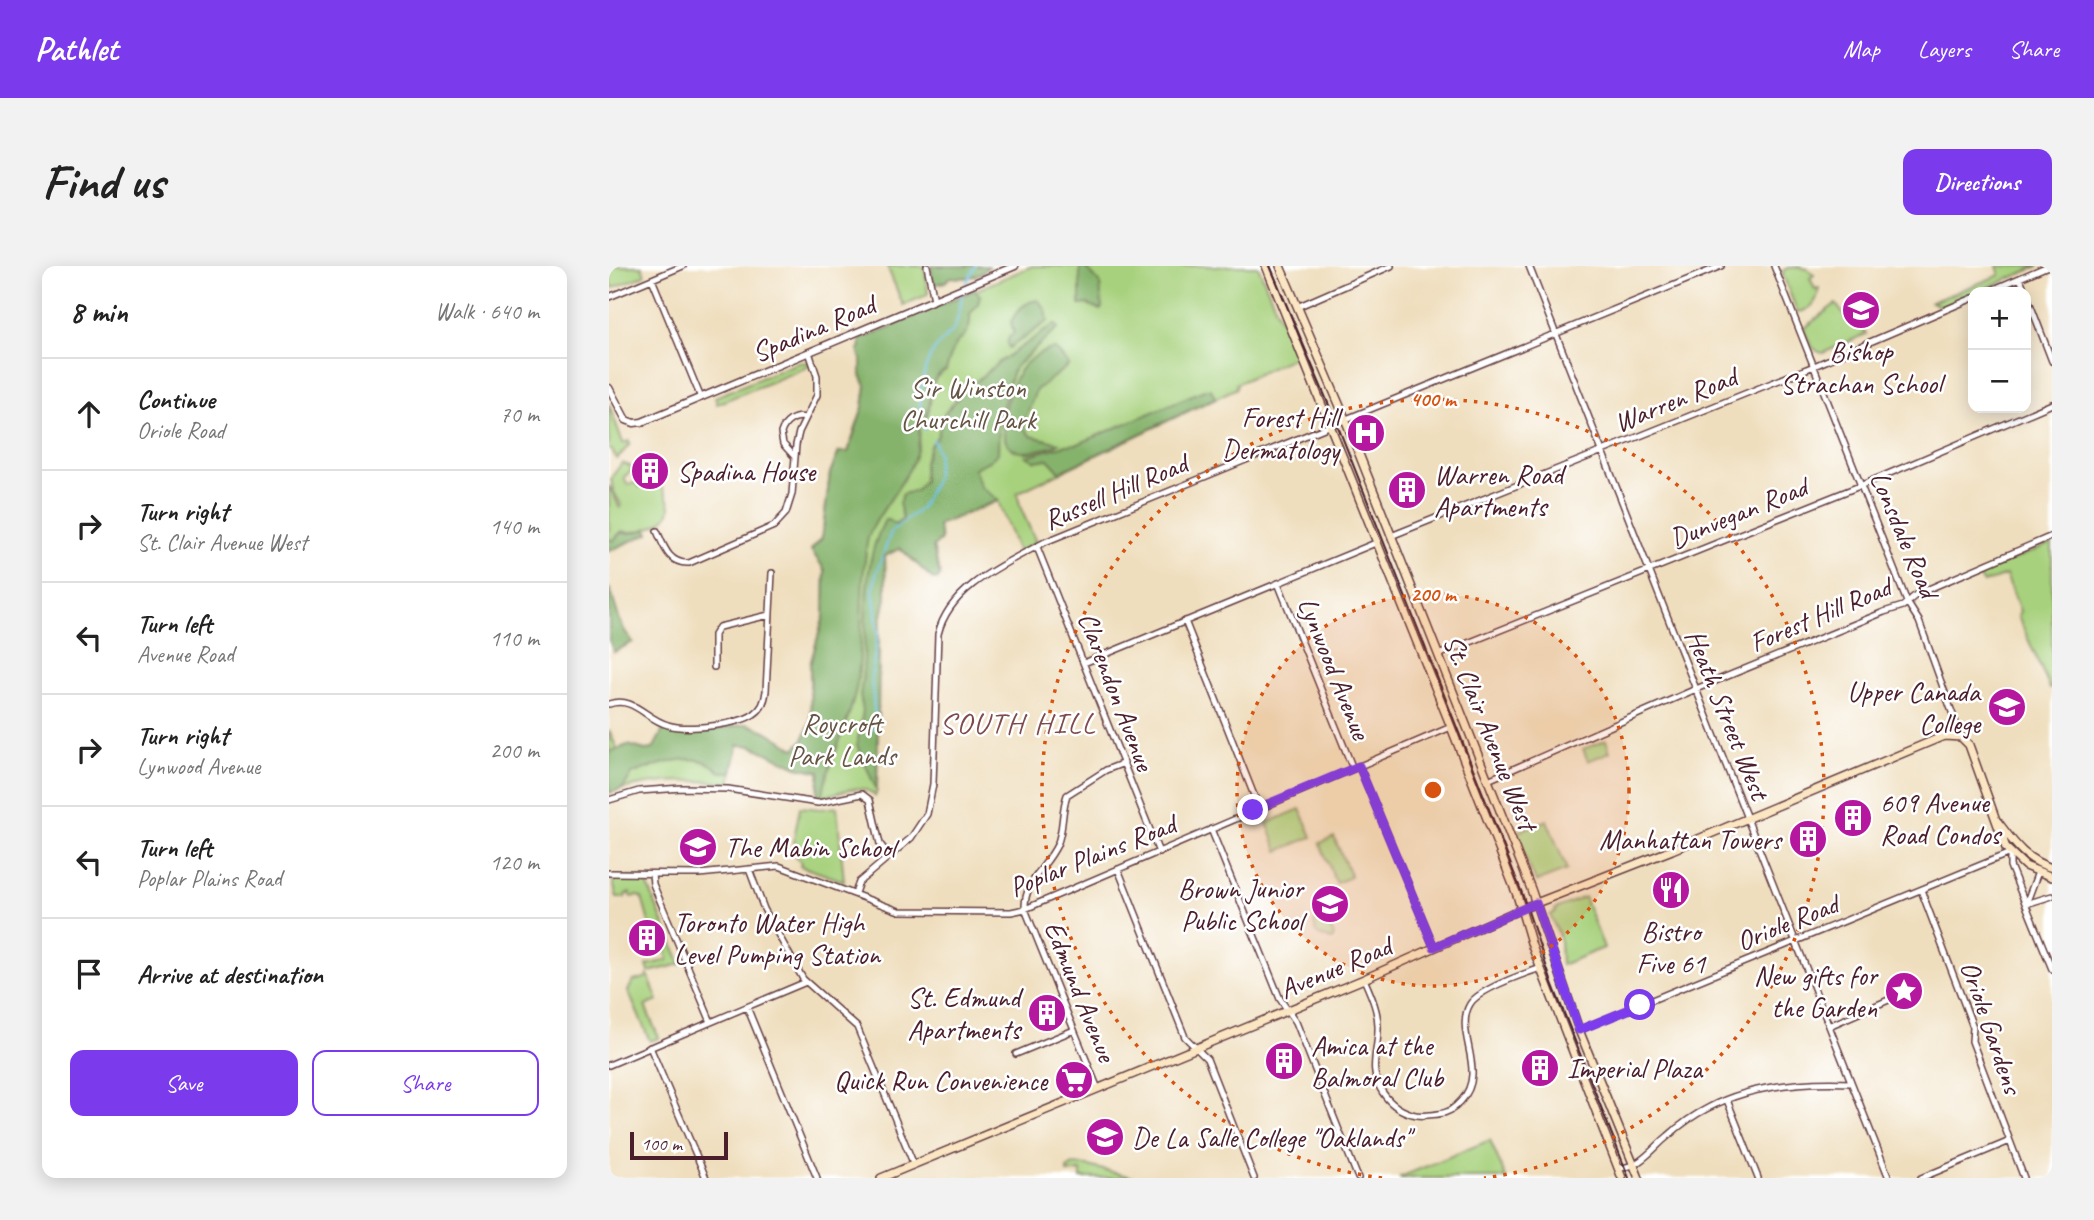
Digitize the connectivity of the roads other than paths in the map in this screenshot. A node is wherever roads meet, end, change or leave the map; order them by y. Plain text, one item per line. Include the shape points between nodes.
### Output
1 (683, 266) edge
2 (927, 266) edge
3 (1015, 266) edge
4 (1266, 266) edge
5 (1280, 266) edge
6 (1391, 266) edge
7 (1529, 266) edge
8 (1721, 266) edge
9 (1774, 266) edge
10 (2048, 266) edge
11 (2020, 278) junction
12 (652, 279) junction
13 (1999, 287) edge
14 (609, 297) edge
15 (934, 300) junction
16 (1968, 300) edge
17 (1297, 307) junction
18 (1555, 333) junction
19 (809, 352) junction
20 (2052, 361) edge
21 (1814, 366) junction
22 (609, 388) edge
23 (701, 398) junction
24 (2052, 404) edge
25 (805, 418) junction
26 (1345, 418) junction
27 (1330, 424) junction
28 (1603, 451) junction
29 (795, 456) junction
30 (1862, 485) junction
31 (657, 531) dead end
32 (1391, 536) junction
33 (2052, 536) edge
34 (1378, 542) junction
35 (1037, 547) junction
36 (1648, 571) junction
37 (772, 573) dead end
38 (1278, 583) junction
39 (1907, 602) junction
40 (1421, 611) junction
41 (769, 615) junction
42 (1406, 617) junction
43 (1185, 621) junction
44 (1438, 655) junction
45 (1084, 663) junction
46 (714, 667) dead end
47 (1696, 689) junction
48 (609, 704) edge
49 (1451, 727) junction
50 (1961, 737) junction
51 (1124, 763) junction
52 (1356, 767) junction
53 (1488, 780) junction
54 (609, 800) edge
55 (1259, 808) junction
56 (1747, 818) junction
57 (1996, 818) junction
58 (1211, 829) junction
59 (1158, 850) junction
60 (2010, 853) junction
61 (890, 857) junction
62 (2029, 858) junction
63 (2052, 868) edge
64 (749, 869) junction
65 (1118, 869) junction
66 (2038, 872) junction
67 (609, 873) edge
68 (652, 874) junction
69 (2052, 877) edge
70 (1921, 890) junction
71 (855, 893) junction
72 (2052, 897) edge
73 (1536, 903) junction
74 (2026, 904) junction
75 (1025, 909) junction
76 (1521, 909) junction
77 (1796, 941) junction
78 (1434, 947) junction
79 (1541, 968) junction
80 (2052, 970) edge
81 (1364, 979) junction
82 (806, 982) junction
83 (1900, 995) dead end
84 (747, 1007) junction
85 (1288, 1010) junction
86 (711, 1022) junction
87 (1829, 1026) junction
88 (1074, 1030) junction
89 (1579, 1030) junction
90 (650, 1047) junction
91 (1195, 1048) junction
92 (1016, 1054) dead end
93 (609, 1065) edge
94 (1851, 1083) junction
95 (1098, 1089) junction
96 (1727, 1100) junction
97 (2010, 1141) junction
98 (914, 1165) junction
99 (1634, 1165) junction
100 (1619, 1168) junction
101 (706, 1178) edge
102 (817, 1178) edge
103 (881, 1178) edge
104 (1254, 1178) edge
105 (1358, 1178) edge
106 (1622, 1178) edge
107 (1639, 1178) edge
108 (1758, 1178) edge
109 (1889, 1178) edge
110 (1921, 1178) edge
111 (2024, 1178) edge

1 - 12 street
2 - 15 street
3 - 15 street, Spadina Road
4 - 27 main road, St. Clair Avenue West
5 - 17 main road, St. Clair Avenue West
6 - 17 street
7 - 18 street, Heath Street West
8 - 18 street, Russell Hill Road
9 - 21 street, Lonsdale Road
10 - 11 street
11 - 13 street
11 - 20 street
12 - 14 street
12 - 23 street
15 - 19 street, Spadina Road
16 - 21 street, Warren Road
17 - 26 main road, St. Clair Avenue West
18 - 26 street, Russell Hill Road
18 - 28 street, Heath Street West
19 - 23 street, Spadina Road
19 - 25 street via 818,386
21 - 28 street, Warren Road
21 - 30 street, Lonsdale Road
22 - 23 street, Spadina Road via 626,421 634,424
24 - 30 street, Dunvegan Road
25 - 29 street
25 - 29 street via 788,421 781,433 783,444
26 - 27 street, Russell Hill Road
26 - 32 main road, St. Clair Avenue West
27 - 34 main road, St. Clair Avenue West
27 - 35 street, Russell Hill Road
28 - 32 street, Warren Road
28 - 36 street, Heath Street West
29 - 31 street via 791,502 774,526 686,563 670,557
30 - 36 street, Dunvegan Road
30 - 39 street, Lonsdale Road
32 - 40 main road, St. Clair Avenue West
33 - 39 street, Forest Hill Road
34 - 38 street
34 - 42 main road, St. Clair Avenue West
35 - 45 street, Clarendon Avenue
35 - 61 street, Russell Hill Road via 973,584 944,617 937,642 932,797 919,830
36 - 44 street, Dunvegan Road
36 - 47 street, Heath Street West
37 - 41 street
38 - 43 street
38 - 52 street, Lynwood Avenue
39 - 47 street, Forest Hill Road
39 - 50 street, Lonsdale Road via 1919,621
40 - 42 main road
40 - 44 main road, St. Clair Avenue West
41 - 46 street via 719,627
41 - 48 street via 766,697 753,715 677,727 632,704
42 - 49 main road, St. Clair Avenue West
43 - 45 street
43 - 55 street
44 - 53 main road, St. Clair Avenue West
45 - 51 street, Clarendon Avenue
47 - 53 street, Forest Hill Road
47 - 56 street, Heath Street West
49 - 52 street, Poplar Plains Road
49 - 76 main road, St. Clair Avenue West
50 - 56 main road, Avenue Road via 1931,741
50 - 57 main road, Lonsdale Road via 1971,748
51 - 59 street, Clarendon Avenue
51 - 75 street via 1067,795 1061,836 1031,882
52 - 55 street, Poplar Plains Road
52 - 78 street, Lynwood Avenue
53 - 73 main road, St. Clair Avenue West
54 - 61 street via 682,788 728,789 818,803 862,794 870,800 880,844
55 - 58 street, Poplar Plains Road
56 - 73 main road, Avenue Road
56 - 77 street, Heath Street West
57 - 60 main road
57 - 62 main road
58 - 59 street, Poplar Plains Road
58 - 85 street
59 - 65 street, Poplar Plains Road
60 - 62 main road
60 - 66 main road
60 - 70 street, Oriole Road
60 - 74 street via 2010,866
61 - 71 street, Russell Hill Road via 859,882
62 - 63 main road
64 - 68 street, Poplar Plains Road
64 - 71 street, Poplar Plains Road via 785,867
64 - 82 street via 767,916
65 - 75 street, Poplar Plains Road
65 - 91 street via 1186,1039
66 - 69 main road
66 - 74 street
67 - 68 street, Poplar Plains Road
68 - 86 street
70 - 77 street, Oriole Road
70 - 97 street, Oriole Gardens
71 - 75 street, Poplar Plains Road via 899,911 991,914
72 - 74 street
73 - 76 main road, Avenue Road
73 - 89 main road, St. Clair Avenue West
74 - 80 street
75 - 88 street, Edmund Avenue
76 - 78 main road, Avenue Road
76 - 79 main road, St. Clair Avenue West
77 - 87 street, Heath Street West
77 - 89 street, Oriole Road
78 - 81 main road, Avenue Road
79 - 81 street via 1476,996 1466,1015 1473,1069 1465,1097 1446,1113 1418,1116 1403,1112 1378,1086 1373,1060 1376,1010
79 - 100 main road, St. Clair Avenue West
81 - 85 main road, Avenue Road
82 - 84 street
82 - 98 street via 857,1027
83 - 87 street
84 - 86 street
84 - 102 street
85 - 91 main road, Avenue Road
85 - 105 street
86 - 90 street
87 - 94 street, Heath Street West
88 - 92 street
88 - 95 street, Edmund Avenue
89 - 99 main road, St. Clair Avenue West
90 - 93 street
90 - 101 street
91 - 95 main road, Avenue Road
91 - 104 street via 1207,1059
94 - 96 street via 1789,1084
94 - 109 street, Heath Street West
95 - 98 main road, Avenue Road
96 - 99 street via 1681,1125
96 - 108 street
97 - 110 street
97 - 111 street, Oriole Gardens
98 - 103 main road, Avenue Road
99 - 100 street
99 - 107 main road, St. Clair Avenue West
100 - 106 main road, St. Clair Avenue West

